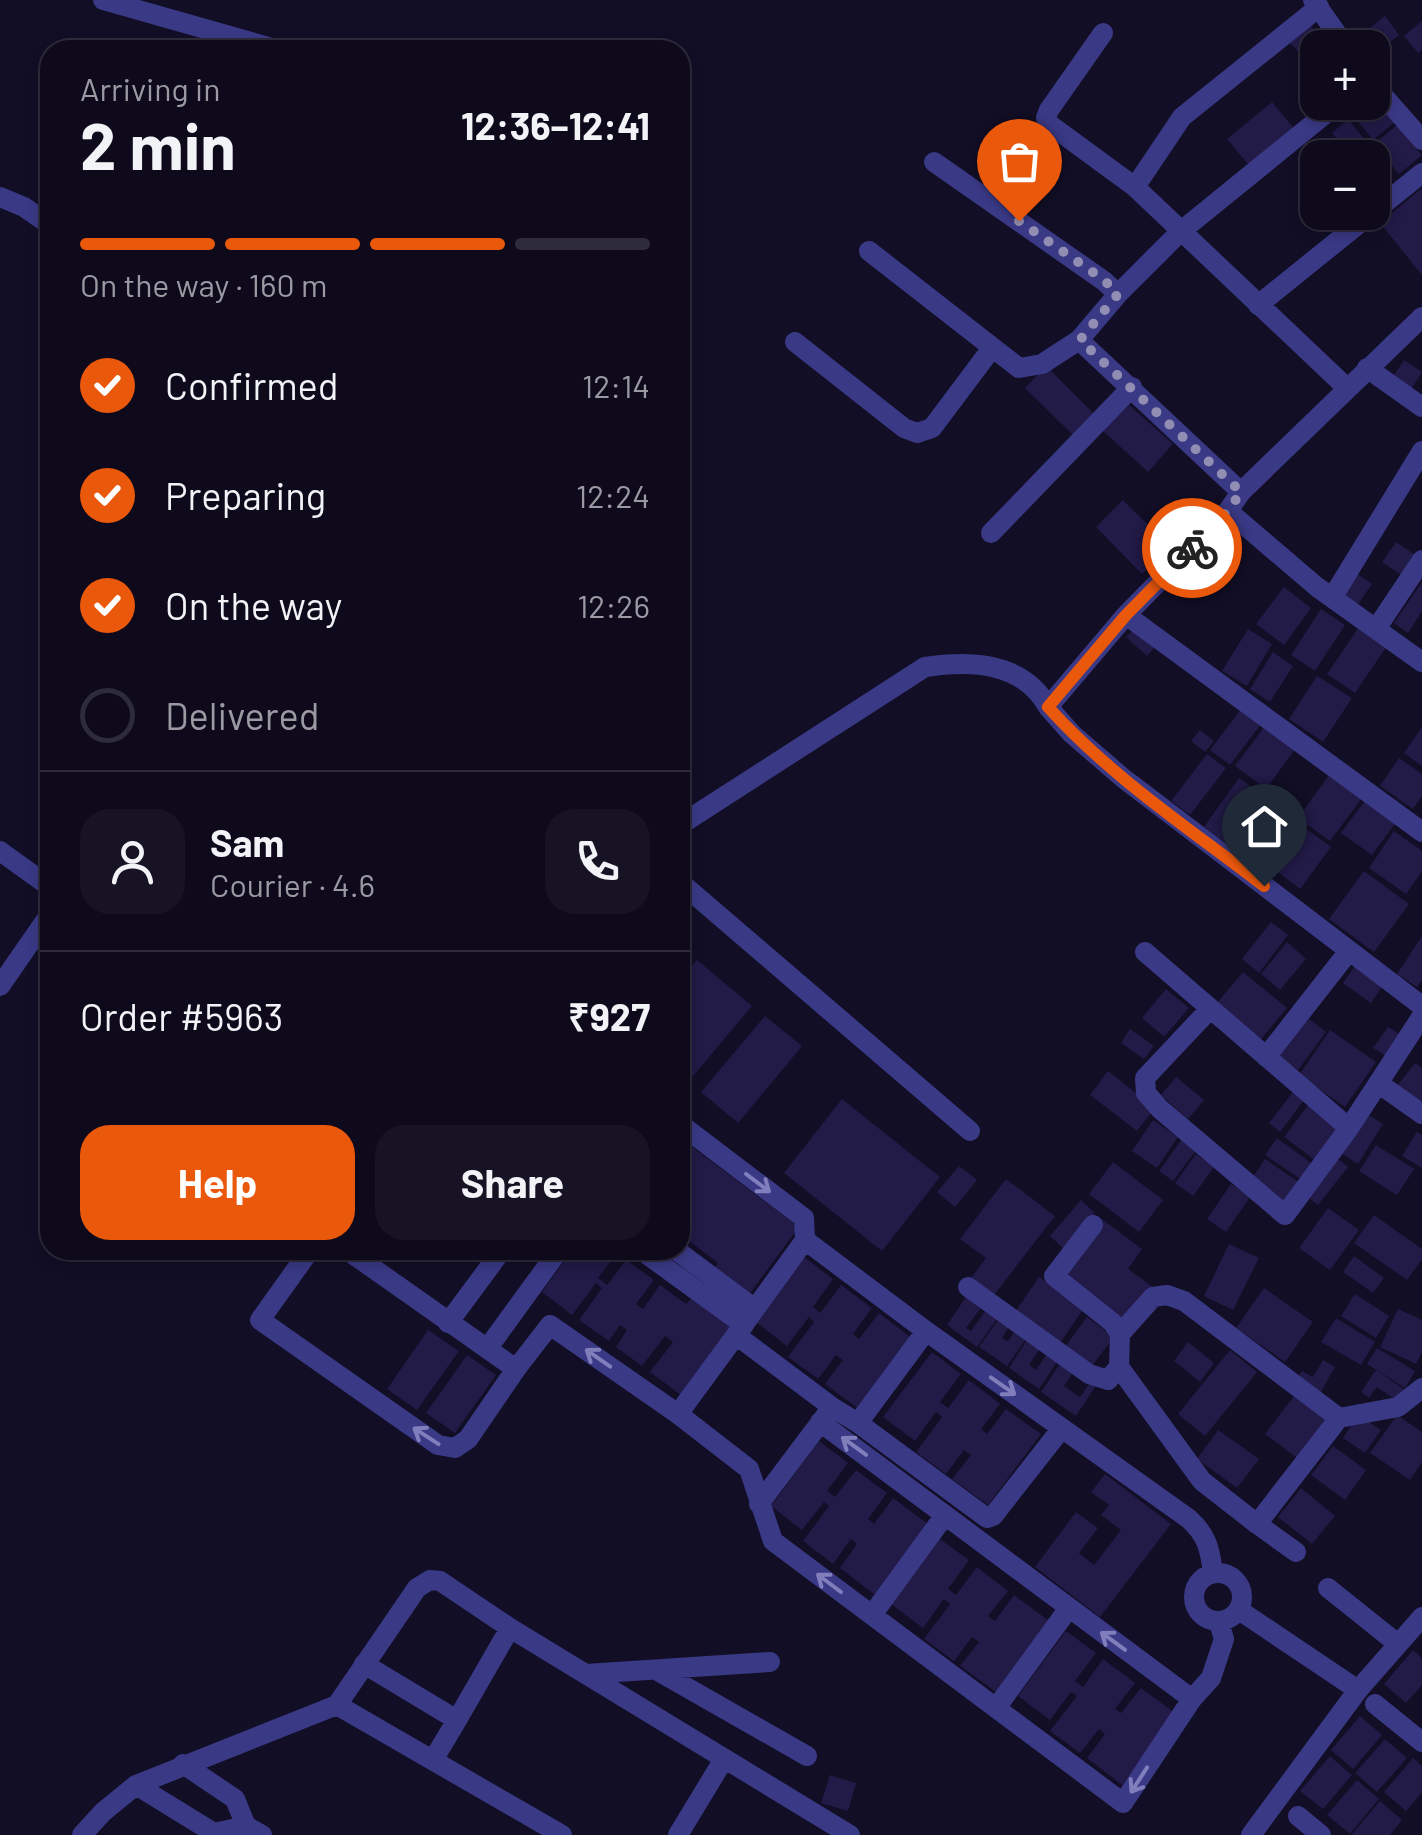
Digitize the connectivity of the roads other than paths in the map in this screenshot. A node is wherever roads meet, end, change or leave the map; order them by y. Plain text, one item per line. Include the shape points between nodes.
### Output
1 (103, 0) edge
2 (1316, 4) edge
3 (1334, 30) edge
4 (1103, 32) dead end
5 (244, 40) edge
6 (1390, 104) edge
7 (1318, 120) edge
8 (1422, 140) edge
9 (934, 162) dead end
10 (1422, 172) edge
11 (1136, 187) junction
12 (0, 197) edge
13 (40, 218) edge
14 (1180, 232) junction
15 (869, 251) dead end
16 (1118, 294) junction
17 (1258, 305) junction
18 (1422, 317) edge
19 (1080, 340) junction
20 (795, 342) dead end
21 (992, 348) junction
22 (1367, 368) junction
23 (1132, 387) junction
24 (1347, 388) junction
25 (1422, 407) edge
26 (1422, 451) edge
27 (1403, 484) junction
28 (1241, 492) junction
29 (1422, 497) edge
30 (1228, 511) junction
31 (991, 533) dead end
32 (1422, 560) edge
33 (1332, 598) junction
34 (1126, 615) junction
35 (1376, 630) junction
36 (1422, 662) edge
37 (1048, 707) junction
38 (690, 818) edge
39 (1422, 832) edge
40 (0, 851) edge
41 (40, 880) edge
42 (690, 891) edge
43 (40, 928) edge
44 (1349, 951) junction
45 (1145, 952) dead end
46 (0, 986) edge
47 (1422, 1006) edge
48 (1210, 1009) junction
49 (1422, 1016) edge
50 (1266, 1057) junction
51 (1378, 1083) junction
52 (1422, 1114) edge
53 (1349, 1128) junction
54 (970, 1131) dead end
55 (690, 1132) edge
56 (1093, 1225) dead end
57 (806, 1240) junction
58 (303, 1260) edge
59 (361, 1260) edge
60 (495, 1260) edge
61 (553, 1260) edge
62 (654, 1260) edge
63 (685, 1260) edge
64 (968, 1287) dead end
65 (448, 1323) junction
66 (745, 1323) junction
67 (926, 1332) junction
68 (1120, 1334) junction
69 (486, 1349) junction
70 (1119, 1368) junction
71 (516, 1369) junction
72 (1422, 1388) edge
73 (678, 1414) junction
74 (826, 1414) junction
75 (1339, 1418) junction
76 (858, 1423) junction
77 (1062, 1428) junction
78 (759, 1504) junction
79 (945, 1514) junction
80 (1257, 1524) junction
81 (1296, 1552) dead end
82 (1213, 1573) junction
83 (1328, 1588) dead end
84 (1068, 1608) junction
85 (1239, 1610) junction
86 (872, 1615) junction
87 (1422, 1617) edge
88 (1220, 1622) junction
89 (510, 1628) junction
90 (1398, 1644) junction
91 (770, 1662) dead end
92 (364, 1664) junction
93 (656, 1670) junction
94 (586, 1674) junction
95 (1358, 1690) junction
96 (1192, 1698) junction
97 (1376, 1704) dead end
98 (337, 1705) junction
99 (996, 1708) junction
100 (457, 1720) junction
101 (1422, 1742) edge
102 (807, 1756) dead end
103 (724, 1759) junction
104 (433, 1760) junction
105 (183, 1764) junction
106 (136, 1785) junction
107 (1298, 1816) dead end
108 (254, 1830) edge
109 (548, 1831) edge
110 (82, 1835) edge
111 (678, 1835) edge
112 (850, 1835) edge
113 (1251, 1835) edge
114 (1321, 1835) edge

1 - 5 street
2 - 3 street
2 - 11 street via 1182,117
4 - 11 street via 1046,118
6 - 8 street
7 - 14 street
9 - 16 street
10 - 17 street
11 - 14 street
12 - 13 street
14 - 16 street
14 - 17 street
15 - 21 street
16 - 19 street
17 - 24 street
18 - 22 street
19 - 21 street via 1042,364 1019,368
19 - 23 street
20 - 21 street via 917,433 932,428
22 - 24 street
22 - 25 street
23 - 28 street
23 - 31 street
24 - 28 street
26 - 27 street
27 - 29 street
27 - 33 street
28 - 30 street
30 - 33 street
30 - 34 street
32 - 35 street
33 - 35 street
34 - 37 street
34 - 39 street
35 - 36 street
37 - 38 street via 1030,682 986,664 926,668
37 - 44 street via 1122,778
40 - 41 street
42 - 54 street
43 - 46 street
44 - 47 street
44 - 50 street
45 - 48 street
48 - 50 street
48 - 53 street via 1145,1078 1146,1093 1160,1110 1285,1215
49 - 51 street
50 - 53 street
51 - 52 street
51 - 53 street
55 -> 57 street via 804,1218
56 - 68 street via 1054,1276
57 - 66 street
57 - 67 street
71 -> 58 street via 468,1439 455,1448 438,1445 260,1320
59 - 65 street
60 - 65 street
61 - 69 street
62 - 66 street
63 - 66 street
64 - 70 street via 1089,1374 1108,1380
65 - 69 street
66 - 73 street
66 - 74 street
67 - 76 street
67 -> 77 street
68 - 70 street
68 - 75 street via 1153,1297 1184,1301
69 - 71 street
70 - 80 street via 1202,1481
73 -> 71 street via 550,1324
72 - 75 street via 1398,1407
73 - 78 street via 749,1469
74 - 76 street
74 - 78 street
79 -> 74 street
75 - 80 street
76 - 77 street via 987,1518
77 - 82 street via 1202,1532
86 -> 78 street via 773,1541
79 - 84 street
79 - 86 street
80 - 81 street
82 - 85 street via 1241,1588
82 - 88 street via 1200,1580 1196,1608
83 - 90 street
96 -> 84 street
84 - 99 street
85 - 88 street
85 - 95 street
86 - 99 street
87 - 90 street
88 - 96 street via 1220,1660
89 - 92 street via 430,1580
89 - 94 street
89 - 100 street
90 - 95 street
91 - 93 street
92 - 98 street
92 - 100 street
93 - 94 street
93 - 102 street
94 - 103 street
95 - 113 street
96 -> 99 street via 1123,1803
97 - 101 street
98 - 104 street
98 - 105 street
100 - 104 street
103 - 111 street
103 - 112 street
104 - 109 street
105 - 106 street
105 - 108 street via 236,1799
106 - 108 street via 214,1833
106 - 110 street
107 - 114 street

